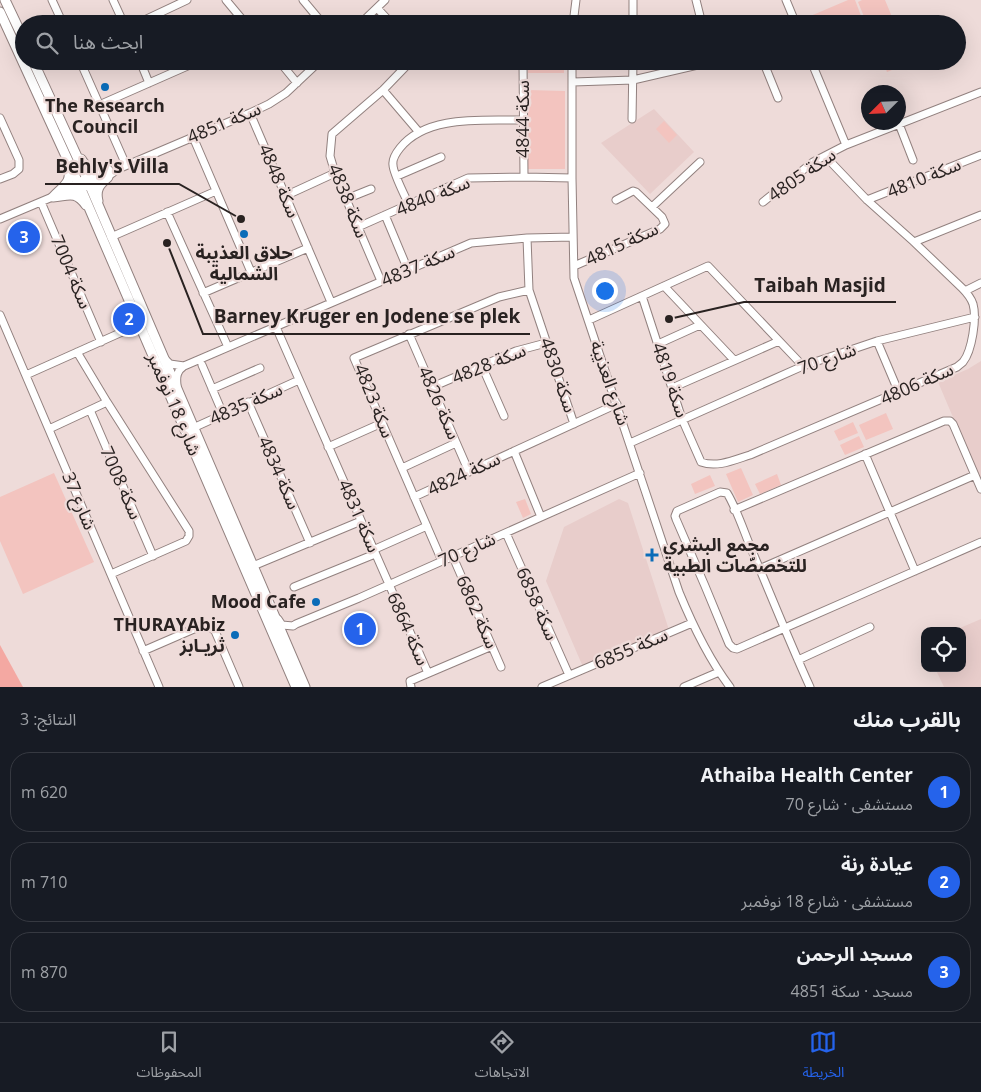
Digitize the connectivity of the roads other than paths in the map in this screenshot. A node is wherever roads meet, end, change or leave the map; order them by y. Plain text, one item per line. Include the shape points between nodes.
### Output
1 (6, 0) edge
2 (52, 0) edge
3 (113, 0) edge
4 (188, 0) edge
5 (226, 0) edge
6 (303, 0) edge
7 (385, 0) edge
8 (573, 0) edge
9 (632, 0) edge
10 (696, 0) edge
11 (786, 0) edge
12 (377, 8) junction
13 (0, 12) edge
14 (59, 15) edge
15 (120, 15) edge
16 (156, 15) edge
17 (238, 15) edge
18 (316, 15) edge
19 (370, 15) edge
20 (384, 15) edge
21 (574, 15) edge
22 (633, 15) edge
23 (700, 15) edge
24 (792, 15) edge
25 (15, 20) edge
26 (15, 42) edge
27 (29, 70) edge
28 (38, 70) edge
29 (84, 70) edge
30 (144, 70) edge
31 (179, 70) edge
32 (287, 70) edge
33 (311, 70) edge
34 (402, 70) edge
35 (523, 70) edge
36 (572, 70) edge
37 (633, 70) edge
38 (677, 70) edge
39 (767, 70) edge
40 (815, 70) edge
41 (633, 80) junction
42 (298, 82) junction
43 (572, 82) junction
44 (150, 83) junction
45 (383, 90) junction
46 (981, 92) edge
47 (778, 98) dead end
48 (99, 105) junction
49 (250, 114) junction
50 (0, 118) edge
51 (632, 119) dead end
52 (524, 120) junction
53 (906, 121) edge
54 (883, 130) edge
55 (900, 130) edge
56 (418, 132) junction
57 (192, 137) junction
58 (67, 145) junction
59 (846, 145) junction
60 (825, 156) junction
61 (981, 156) edge
62 (441, 157) dead end
63 (913, 160) dead end
64 (700, 162) dead end
65 (126, 166) junction
66 (111, 172) junction
67 (335, 173) junction
68 (397, 176) junction
69 (524, 177) junction
70 (572, 178) junction
71 (0, 179) edge
72 (84, 184) junction
73 (371, 189) dead end
74 (216, 191) junction
75 (55, 196) junction
76 (285, 196) junction
77 (346, 199) junction
78 (616, 200) dead end
79 (867, 200) junction
80 (41, 202) junction
81 (763, 202) dead end
82 (409, 205) junction
83 (652, 207) junction
84 (91, 211) junction
85 (167, 212) junction
86 (385, 215) junction
87 (981, 215) edge
88 (103, 217) junction
89 (0, 219) edge
90 (358, 227) junction
91 (111, 237) junction
92 (573, 237) junction
93 (527, 238) junction
94 (914, 242) junction
95 (308, 248) junction
96 (574, 266) junction
97 (408, 270) junction
98 (250, 272) junction
99 (381, 281) junction
100 (981, 284) edge
101 (664, 286) junction
102 (529, 290) junction
103 (965, 291) junction
104 (203, 293) junction
105 (642, 296) junction
106 (331, 302) junction
107 (0, 315) edge
108 (975, 317) junction
109 (589, 320) junction
110 (140, 324) junction
111 (700, 325) junction
112 (276, 327) junction
113 (409, 334) junction
114 (779, 341) junction
115 (877, 341) junction
116 (101, 342) junction
117 (546, 343) junction
118 (658, 344) junction
119 (228, 347) junction
120 (77, 352) junction
121 (162, 356) junction
122 (734, 360) junction
123 (202, 365) dead end
124 (184, 366) junction
125 (482, 366) junction
126 (803, 366) junction
127 (260, 368) dead end
128 (26, 375) junction
129 (299, 380) junction
130 (432, 387) junction
131 (672, 388) junction
132 (212, 389) junction
133 (899, 392) junction
134 (179, 394) junction
135 (107, 402) junction
136 (248, 402) junction
137 (617, 404) junction
138 (90, 410) junction
139 (223, 414) junction
140 (504, 416) dead end
141 (682, 419) junction
142 (382, 423) junction
143 (574, 424) junction
144 (193, 428) junction
145 (49, 429) junction
146 (456, 443) junction
147 (630, 443) junction
148 (328, 447) junction
149 (514, 452) junction
150 (864, 454) junction
151 (701, 462) joint
152 (402, 468) junction
153 (469, 472) junction
154 (640, 473) junction
155 (975, 475) junction
156 (981, 489) edge
157 (414, 497) junction
158 (734, 510) junction
159 (889, 512) junction
160 (541, 517) junction
161 (361, 521) junction
162 (427, 526) junction
163 (506, 533) junction
164 (981, 542) edge
165 (310, 543) junction
166 (374, 552) junction
167 (153, 556) junction
168 (453, 557) junction
169 (442, 561) junction
170 (253, 566) junction
171 (760, 569) junction
172 (915, 571) junction
173 (111, 574) junction
174 (389, 585) junction
175 (294, 586) dead end
176 (273, 613) junction
177 (692, 624) junction
178 (293, 626) junction
179 (870, 627) dead end
180 (784, 628) junction
181 (286, 642) junction
182 (492, 646) junction
183 (143, 650) junction
184 (798, 660) junction
185 (501, 667) dead end
186 (719, 672) junction
187 (428, 673) junction
188 (569, 675) junction
189 (159, 687) edge
190 (239, 687) edge
191 (296, 687) edge
192 (305, 687) edge
193 (410, 687) edge
194 (542, 687) edge
195 (684, 687) edge
196 (730, 687) edge
197 (810, 687) edge

1 - 25 main road
2 - 14 street
3 - 15 street
4 - 16 street
5 - 17 street
6 - 18 street
7 - 12 street
8 - 21 street
9 - 22 street
10 - 23 street
11 - 24 street
12 - 19 street
12 - 20 street
13 - 26 main road, شارع 18 نوفمبر
27 - 58 main road, شارع 18 نوفمبر
28 - 58 main road, شارع 18 نوفمبر
29 - 48 street
30 - 44 street
31 - 44 street
32 - 42 street
33 - 42 street, سكة 4851
34 - 45 street, سكة 4838
35 - 52 street, سكة 4844
36 - 43 street, شارع العذيبة
37 - 41 street
38 - 41 street
39 - 47 street
40 - 59 street
41 - 43 street
41 - 51 street
42 - 49 street, سكة 4851
43 - 70 street, شارع العذيبة
44 - 48 street
45 - 56 street
45 - 67 street, سكة 4838 via 332,134 330,156
46 - 53 street, سكة 4805
48 - 65 street
49 - 57 street, سكة 4851
49 - 76 street, سكة 4848
50 - 71 street via 19,160 19,169
52 - 56 street via 454,121
52 - 69 street, سكة 4844
54 - 59 street, سكة 4805
55 - 63 street
56 - 68 street via 394,157 392,166
57 - 65 street, سكة 4851
57 - 74 street
58 - 66 main road via 90,169
58 - 72 main road, شارع 18 نوفمبر
58 - 75 main road via 69,179
59 - 60 street, سكة 4805
60 - 79 street, سكة 4806
60 - 81 street, سكة 4805
61 - 79 street, سكة 4810
62 - 68 street
64 - 83 street
65 - 66 street, سكة 4851
66 - 72 street, سكة 4851
66 - 88 main road via 97,190
67 - 76 street
67 - 77 street, سكة 4838
68 - 82 street
69 - 70 street, سكة 4840
69 - 82 street, سكة 4840 via 468,178
70 - 92 street, شارع العذيبة
72 - 75 street, سكة 4851
72 - 84 main road, شارع 18 نوفمبر
72 - 88 main road, شارع 18 نوفمبر
73 - 77 street
74 - 85 street
74 - 98 street
75 - 80 street, سكة 4851
75 - 84 main road via 70,194 84,201
76 - 95 street, سكة 4848
77 - 90 street, سكة 4838
78 - 83 street, سكة 4815 via 633,191
79 - 94 street, سكة 4806
80 - 89 street, سكة 4851
80 - 116 street, سكة 7004
82 - 86 street, سكة 4840
83 - 96 street, سكة 4815 via 664,220 663,227
84 - 110 main road, شارع 18 نوفمبر
85 - 91 street
85 - 104 street
86 - 90 street, سكة 4840
86 - 97 street
87 - 94 street
88 - 91 main road, شارع 18 نوفمبر
90 - 99 street, سكة 4838
91 - 121 main road, شارع 18 نوفمبر
92 - 93 street, سكة 4837
92 - 96 street, شارع العذيبة
93 - 97 street, سكة 4837 via 471,243
93 - 102 street, سكة 4830
94 - 103 street, سكة 4806
95 - 98 street
95 - 106 street, سكة 4848
96 - 109 street, شارع العذيبة via 574,278
97 - 99 street, سكة 4837
98 - 104 street
99 - 106 street, سكة 4837
100 - 103 street
101 - 105 street
101 - 111 street
101 - 114 street via 708,266
102 - 113 street, سكة 4823 via 499,297
102 - 117 street, سكة 4830
103 - 108 street, سكة 4806 via 973,303
104 - 119 street
105 - 109 street
105 - 118 street, سكة 4819
106 - 112 street, سكة 4837
107 - 128 street, شارع 37
108 - 115 street, شارع 70
108 - 133 street, سكة 4806 via 971,342 963,362
109 - 137 street, شارع العذيبة
110 - 116 street
110 - 191 main road, شارع 18 نوفمبر
111 - 118 street
111 - 122 street
112 - 119 street, سكة 4837
112 - 129 street, سكة 4831
113 - 130 street, سكة 4826
113 - 142 street, سكة 4823 via 354,358
114 - 122 street
114 - 126 street
115 - 126 street, شارع 70
115 - 133 street
116 - 120 street
117 - 125 street, سكة 4828 via 516,351
117 - 143 street, سكة 4830
118 - 131 street, سكة 4819
119 - 124 street, سكة 4837
120 - 128 street
120 - 135 street, سكة 7008
121 - 124 street via 170,364
121 - 134 main road, شارع 18 نوفمبر
122 - 131 street
123 - 132 street
124 - 134 street via 177,374
125 - 130 street, سكة 4828
125 - 140 street
126 - 141 street, شارع 70
127 - 132 street
128 - 145 street, شارع 37
129 - 136 street, سكة 4835
129 - 148 street, سكة 4831
130 - 146 street, سكة 4826
131 - 141 street, سكة 4819
132 - 139 street
133 - 151 street, سكة 4806 via 750,455 717,464
134 - 144 main road, شارع 18 نوفمبر
135 - 138 street
135 - 167 street, سكة 7008 via 189,531 186,541
136 - 139 street, سكة 4835
136 - 165 street, سكة 4834
137 - 143 street, سكة 4824
137 - 147 street, شارع العذيبة
138 - 145 street
138 - 167 street, سكة 7008
139 - 144 street, سكة 4835
141 - 147 street, شارع 70
141 - 151 street, سكة 4819
142 - 148 street
142 - 152 street, سكة 4823
143 - 149 street, سكة 4824
144 - 170 main road, شارع 18 نوفمبر
145 - 173 street, شارع 37
146 - 152 street
146 - 153 street, سكة 4826
147 - 154 street, شارع العذيبة
148 - 161 street, سكة 4831
149 - 153 street, سكة 4824
149 - 160 street, سكة 4824
150 - 155 street via 944,420 950,421
150 - 158 street
150 - 159 street
152 - 157 street, سكة 4823
153 - 157 street, سكة 4824
154 - 160 street, شارع 70
154 - 177 street, شارع العذيبة
155 - 156 street
155 - 159 street
157 - 162 street, سكة 4823
158 - 171 street
158 - 180 street via 727,493 720,492 677,511 675,516 730,646 737,649
159 - 171 street
159 - 172 street
160 - 163 street, شارع 70
161 - 165 street
161 - 166 street, سكة 4831
162 - 166 street
162 - 169 street, سكة 4823
163 - 168 street, شارع 70
163 - 188 street, سكة 6858
164 - 172 street
165 - 170 street
166 - 174 street, سكة 4831
166 - 175 street
167 - 173 street
168 - 169 street, شارع 70
168 - 182 street, سكة 6862
169 - 174 street, شارع 70
170 - 176 main road, شارع 18 نوفمبر
171 - 180 street
172 - 180 street
173 - 183 street, شارع 37
174 - 178 street, شارع 70
174 - 187 street, سكة 6864
176 - 178 street via 282,625
176 - 181 main road, شارع 18 نوفمبر
177 - 186 street, شارع العذيبة
177 - 188 street, سكة 6855
178 - 181 street
179 - 184 street
180 - 184 street
181 - 192 main road, شارع 18 نوفمبر
182 - 185 street, سكة 6862
182 - 187 street
183 - 189 street, شارع 37
183 - 190 street via 203,625 209,626 215,631
184 - 197 street
186 - 195 street
186 - 196 street, شارع العذيبة
187 - 193 street via 410,681
188 - 194 street, سكة 6855

